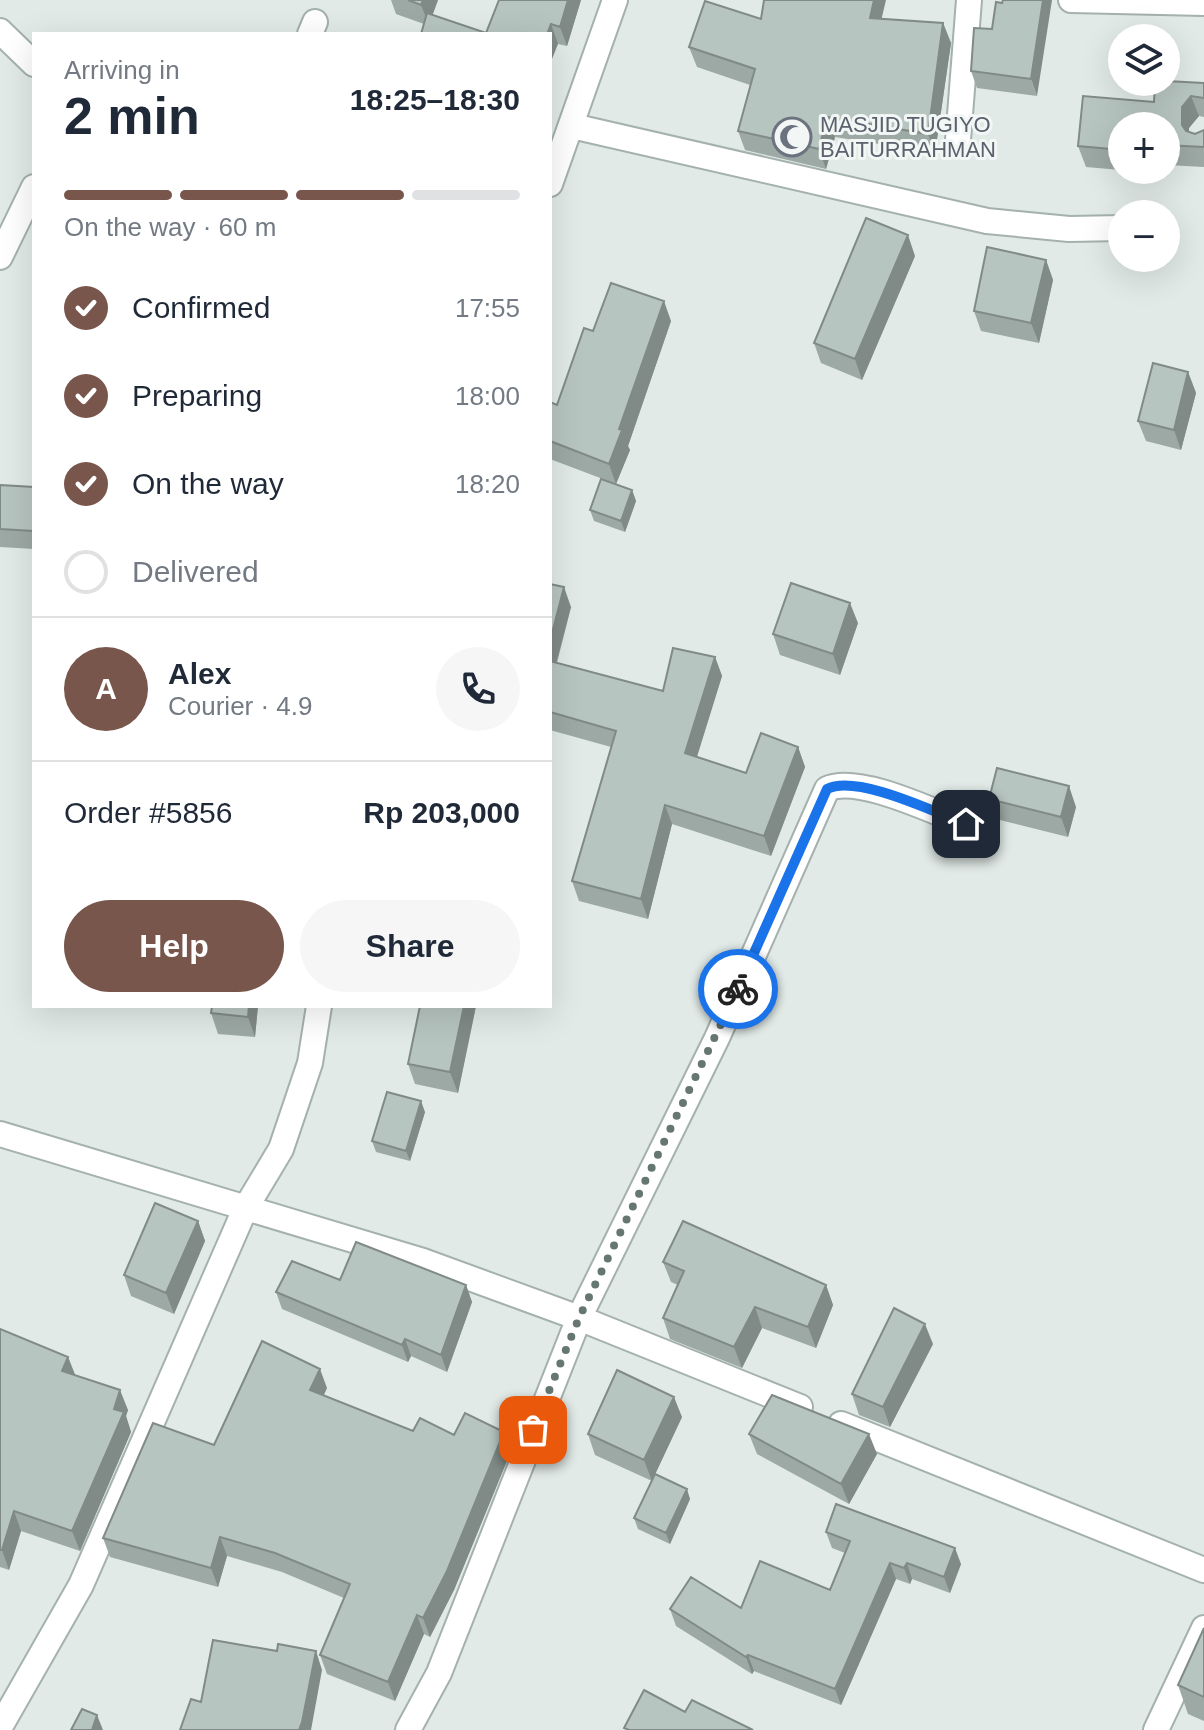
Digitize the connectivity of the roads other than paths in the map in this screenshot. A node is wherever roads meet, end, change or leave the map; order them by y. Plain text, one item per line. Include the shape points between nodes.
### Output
1 (615, 0) edge
2 (969, 0) edge
3 (1071, 0) edge
4 (1204, 3) edge
5 (0, 31) edge
6 (32, 62) edge
7 (572, 126) junction
8 (958, 140) dead end
9 (552, 179) edge
10 (32, 191) edge
11 (1108, 228) edge
12 (0, 257) edge
13 (966, 824) dead end
14 (319, 1008) edge
15 (0, 1134) edge
16 (245, 1209) junction
17 (579, 1318) junction
18 (1204, 1570) edge
19 (1204, 1628) edge
20 (0, 1727) edge
21 (408, 1730) edge
22 (1156, 1730) edge

1 - 7 street
2 - 8 street
3 - 4 street
5 - 6 street
7 - 9 street
7 - 11 street via 987,221
10 - 12 street
13 - 17 street via 861,786 838,783 827,789 717,1038
14 - 16 street via 310,1063 281,1149
15 - 16 street
16 - 17 street via 423,1261
16 - 20 street via 81,1585
17 - 18 street
17 - 21 street via 439,1673
19 - 22 street

